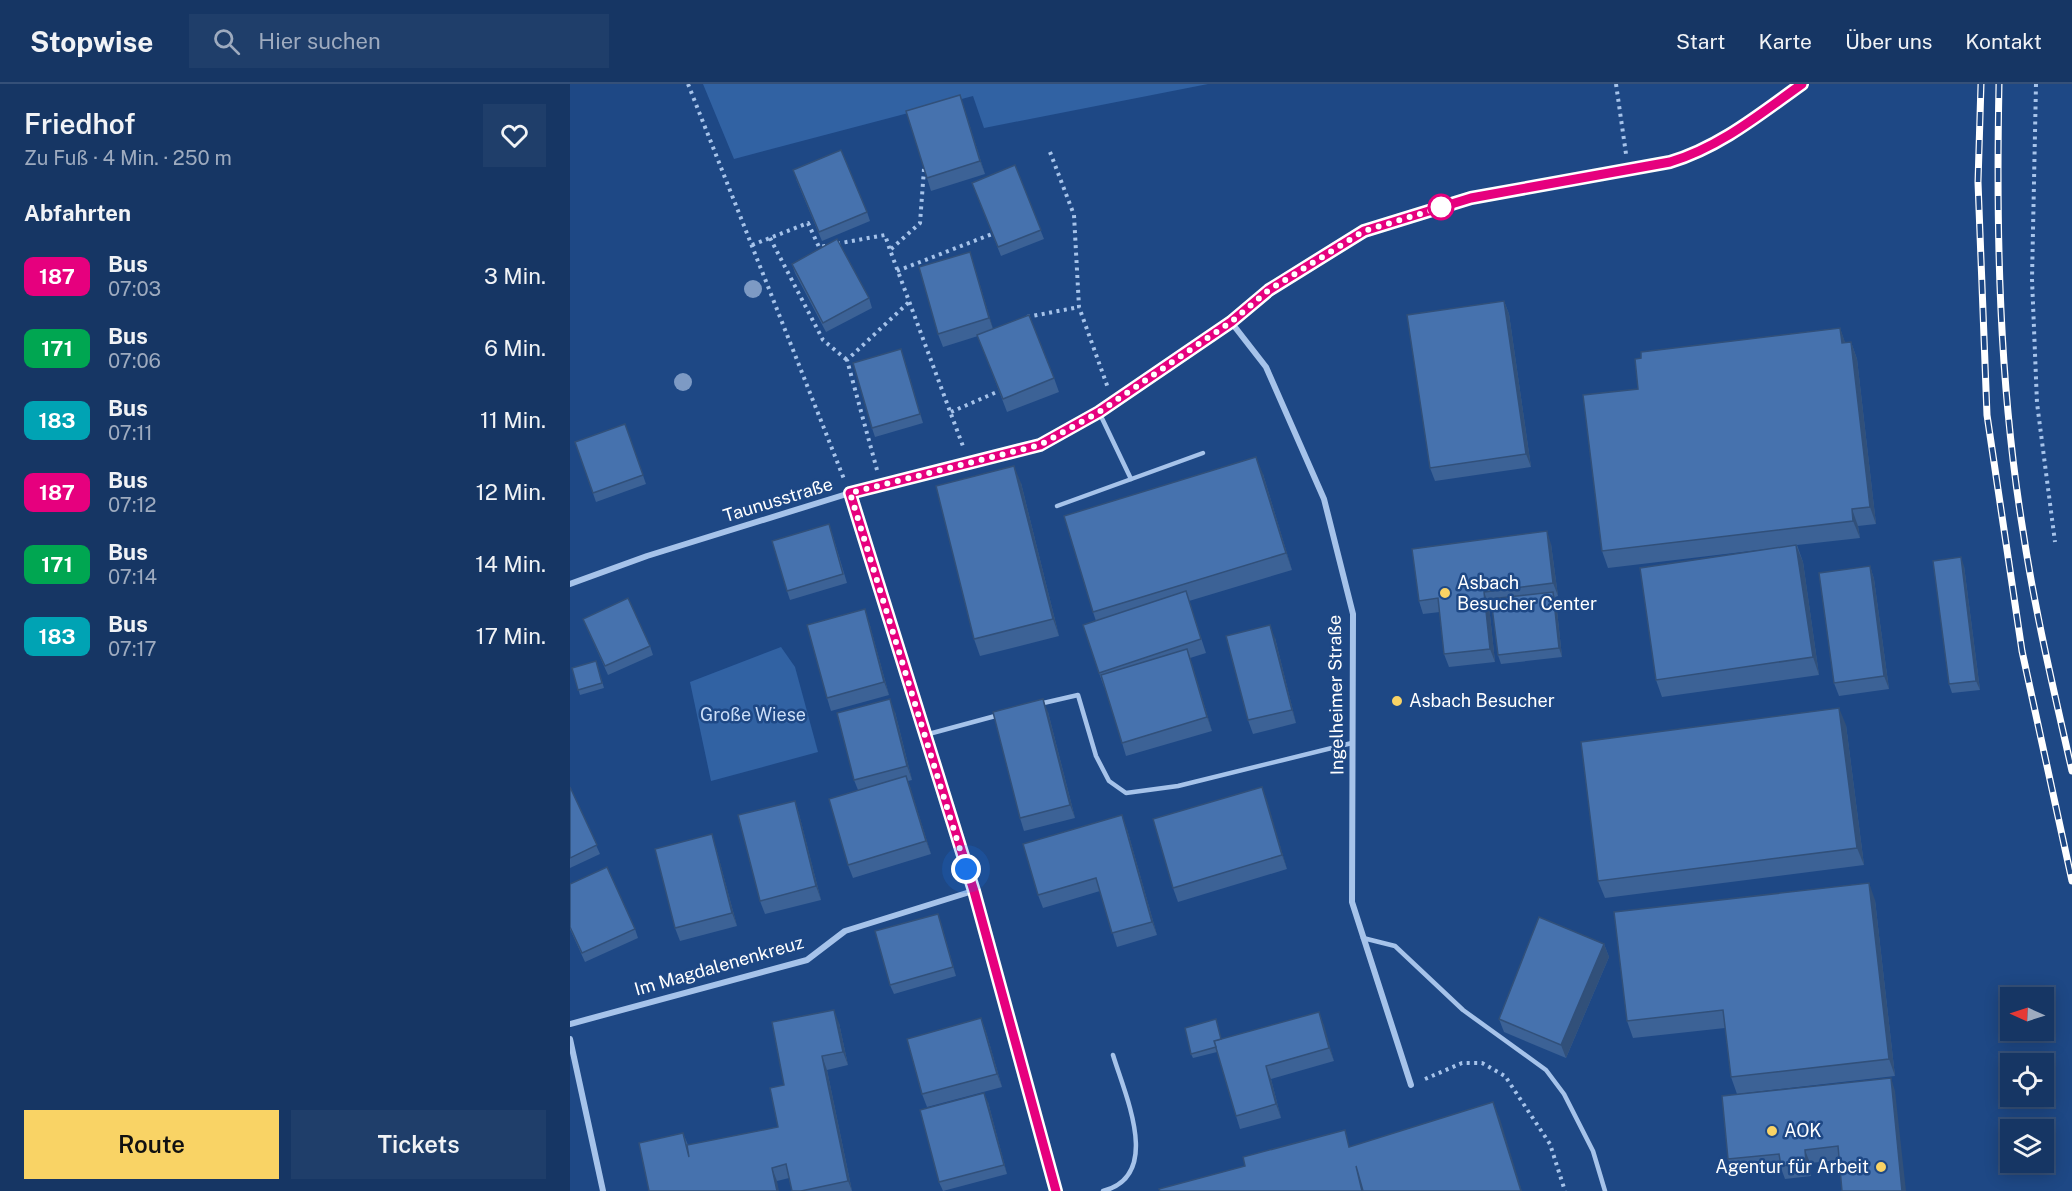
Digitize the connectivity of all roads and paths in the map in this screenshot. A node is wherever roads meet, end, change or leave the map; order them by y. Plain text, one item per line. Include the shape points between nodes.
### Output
1 (688, 84) edge
2 (1616, 84) edge
3 (1802, 84) edge
4 (2036, 84) edge
5 (1050, 152) dead end
6 (924, 169) edge
7 (1628, 169) junction
8 (992, 234) edge
9 (770, 238) junction
10 (752, 245) junction
11 (890, 250) junction
12 (897, 271) junction
13 (909, 302) junction
14 (1079, 307) junction
15 (1017, 321) edge
16 (1231, 322) junction
17 (847, 360) junction
18 (999, 391) edge
19 (1113, 402) junction
20 (951, 412) junction
21 (1099, 412) junction
22 (1203, 453) dead end
23 (969, 464) junction
24 (1131, 479) junction
25 (881, 485) junction
26 (850, 493) junction
27 (1057, 506) dead end
28 (2055, 542) dead end
29 (570, 584) edge
30 (1032, 706) edge
31 (1009, 712) edge
32 (925, 735) junction
33 (1352, 744) junction
34 (974, 891) junction
35 (1363, 938) junction
36 (570, 1024) edge
37 (570, 1039) edge
38 (1113, 1055) dead end
39 (1411, 1085) joint
40 (603, 1191) edge
41 (1056, 1191) edge
42 (1103, 1191) edge
43 (1565, 1191) edge
44 (1605, 1191) edge

1 - 10 path
2 - 7 path
3 - 7 street, Taunusstraße via 1734,133 1693,155
4 - 28 path via 2032,279 2037,403
5 - 14 path via 1074,215
6 - 11 path via 920,223
7 - 16 street, Taunusstraße via 1471,198 1364,231 1269,290
8 - 12 path
9 - 10 path
9 - 11 path via 808,223 819,247 885,235
9 - 17 path via 823,340
10 - 26 path
11 - 12 path
12 - 13 path
13 - 17 path
13 - 20 path
14 - 15 path
14 - 19 path
16 - 19 street, Taunusstraße
16 - 33 street, Ingelheimer Straße via 1266,368 1324,499 1353,614
17 - 25 path
18 - 20 path
19 - 21 street, Taunusstraße
20 - 23 path
21 - 23 street, Taunusstraße via 1040,445
21 - 24 lane
22 - 24 lane
23 - 25 street, Taunusstraße
24 - 27 lane
25 - 26 street, Taunusstraße
26 - 29 street, Taunusstraße
26 - 32 street
30 - 33 lane via 1077,695 1096,756 1109,781 1126,793 1178,786
31 - 32 lane
32 - 34 street
33 - 35 street, Ingelheimer Straße via 1352,902
34 - 36 street, Im Magdalenenkreuz via 845,931 807,960
34 - 41 street
35 - 39 street, Ingelheimer Straße
35 - 44 lane via 1395,946 1463,1010 1546,1070 1564,1094 1593,1150
37 - 40 street
38 - 42 lane via 1137,1150 1131,1175 1124,1183
39 - 43 path via 1462,1063 1482,1063 1505,1076 1550,1144

